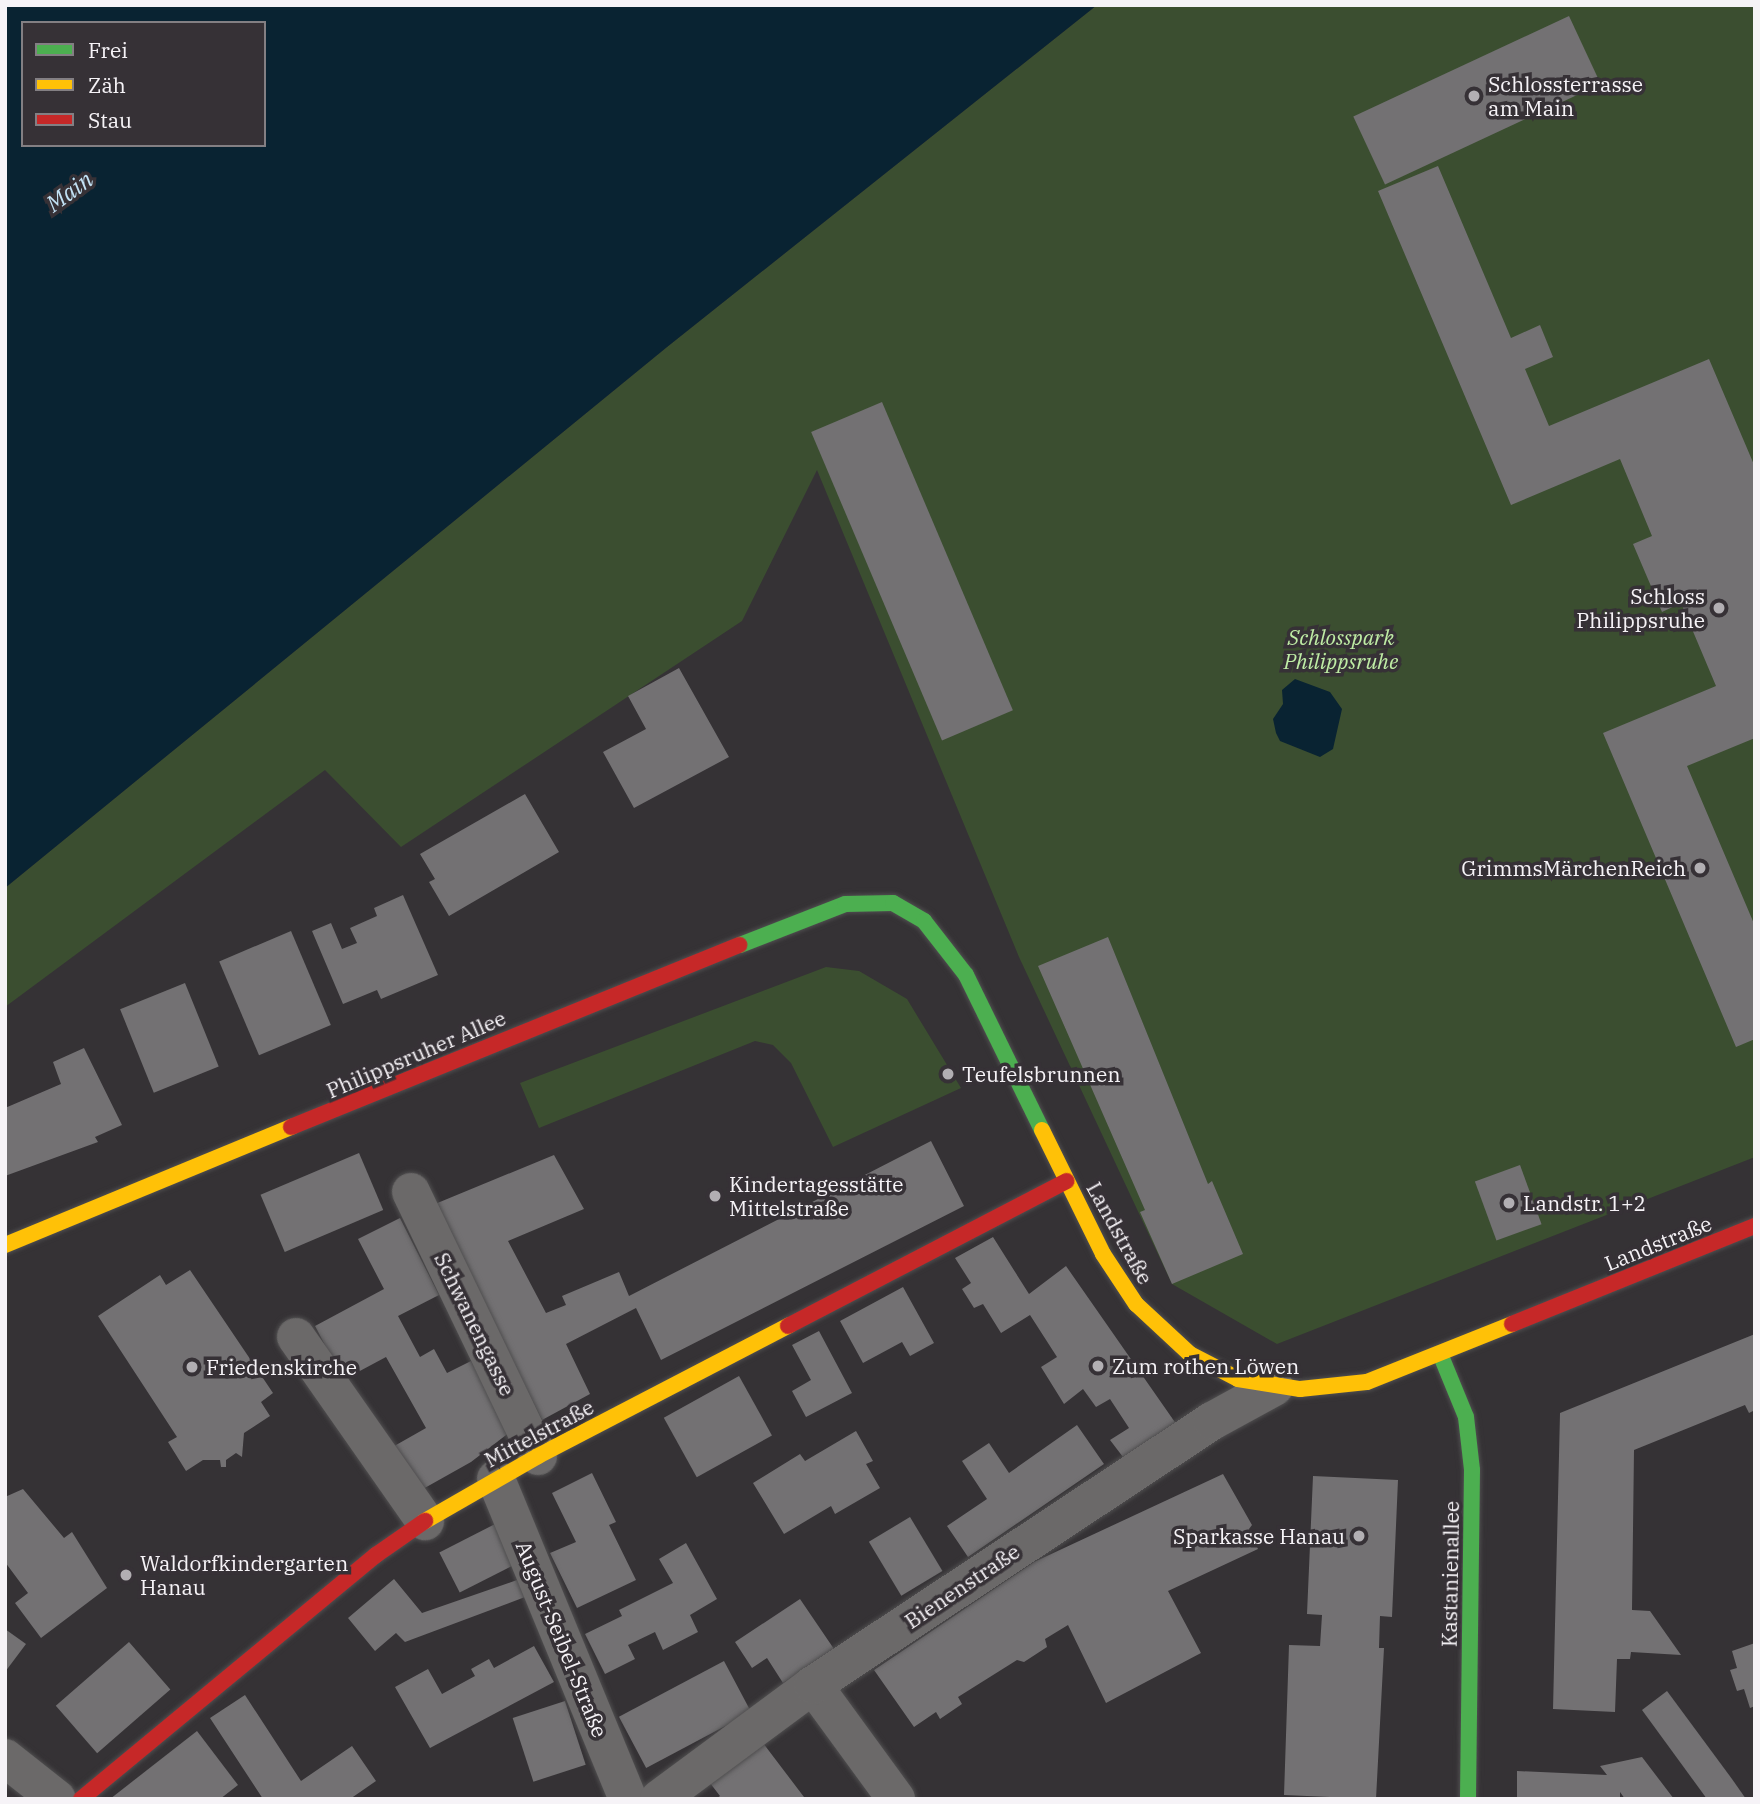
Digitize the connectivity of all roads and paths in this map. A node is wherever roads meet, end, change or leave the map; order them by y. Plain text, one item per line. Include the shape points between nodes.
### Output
1 (845, 904) joint
2 (1067, 1181) junction
3 (411, 1192) dead end
4 (1755, 1226) edge
5 (5, 1245) edge
6 (296, 1337) dead end
7 (1441, 1356) junction
8 (1274, 1387) junction
9 (538, 1456) junction
10 (496, 1479) junction
11 (425, 1521) junction
12 (813, 1685) junction
13 (5, 1758) edge
14 (57, 1799) edge
15 (81, 1799) edge
16 (628, 1799) edge
17 (659, 1799) edge
18 (896, 1799) edge
19 (1468, 1799) edge

1 - 2 main road, Landstraße via 893,903 924,921 946,944 966,975
1 - 5 main road, Philippsruher Allee
2 - 8 main road, Landstraße via 1103,1254 1136,1304 1163,1333 1210,1367
2 - 9 main road, Mittelstraße
3 - 9 street, Schwanengasse
4 - 7 main road, Landstraße
6 - 11 street
7 - 8 main road, Landstraße via 1367,1382 1333,1388
7 - 19 main road, Kastanienallee via 1463,1406 1472,1470
8 - 12 street, Bienenstraße via 1201,1428
9 - 10 main road, Mittelstraße
10 - 11 main road, Mittelstraße
10 - 16 street, August-Seibel-Straße
11 - 15 main road, Mittelstraße via 376,1555
12 - 17 street, Bienenstraße
12 - 18 street
13 - 14 street

